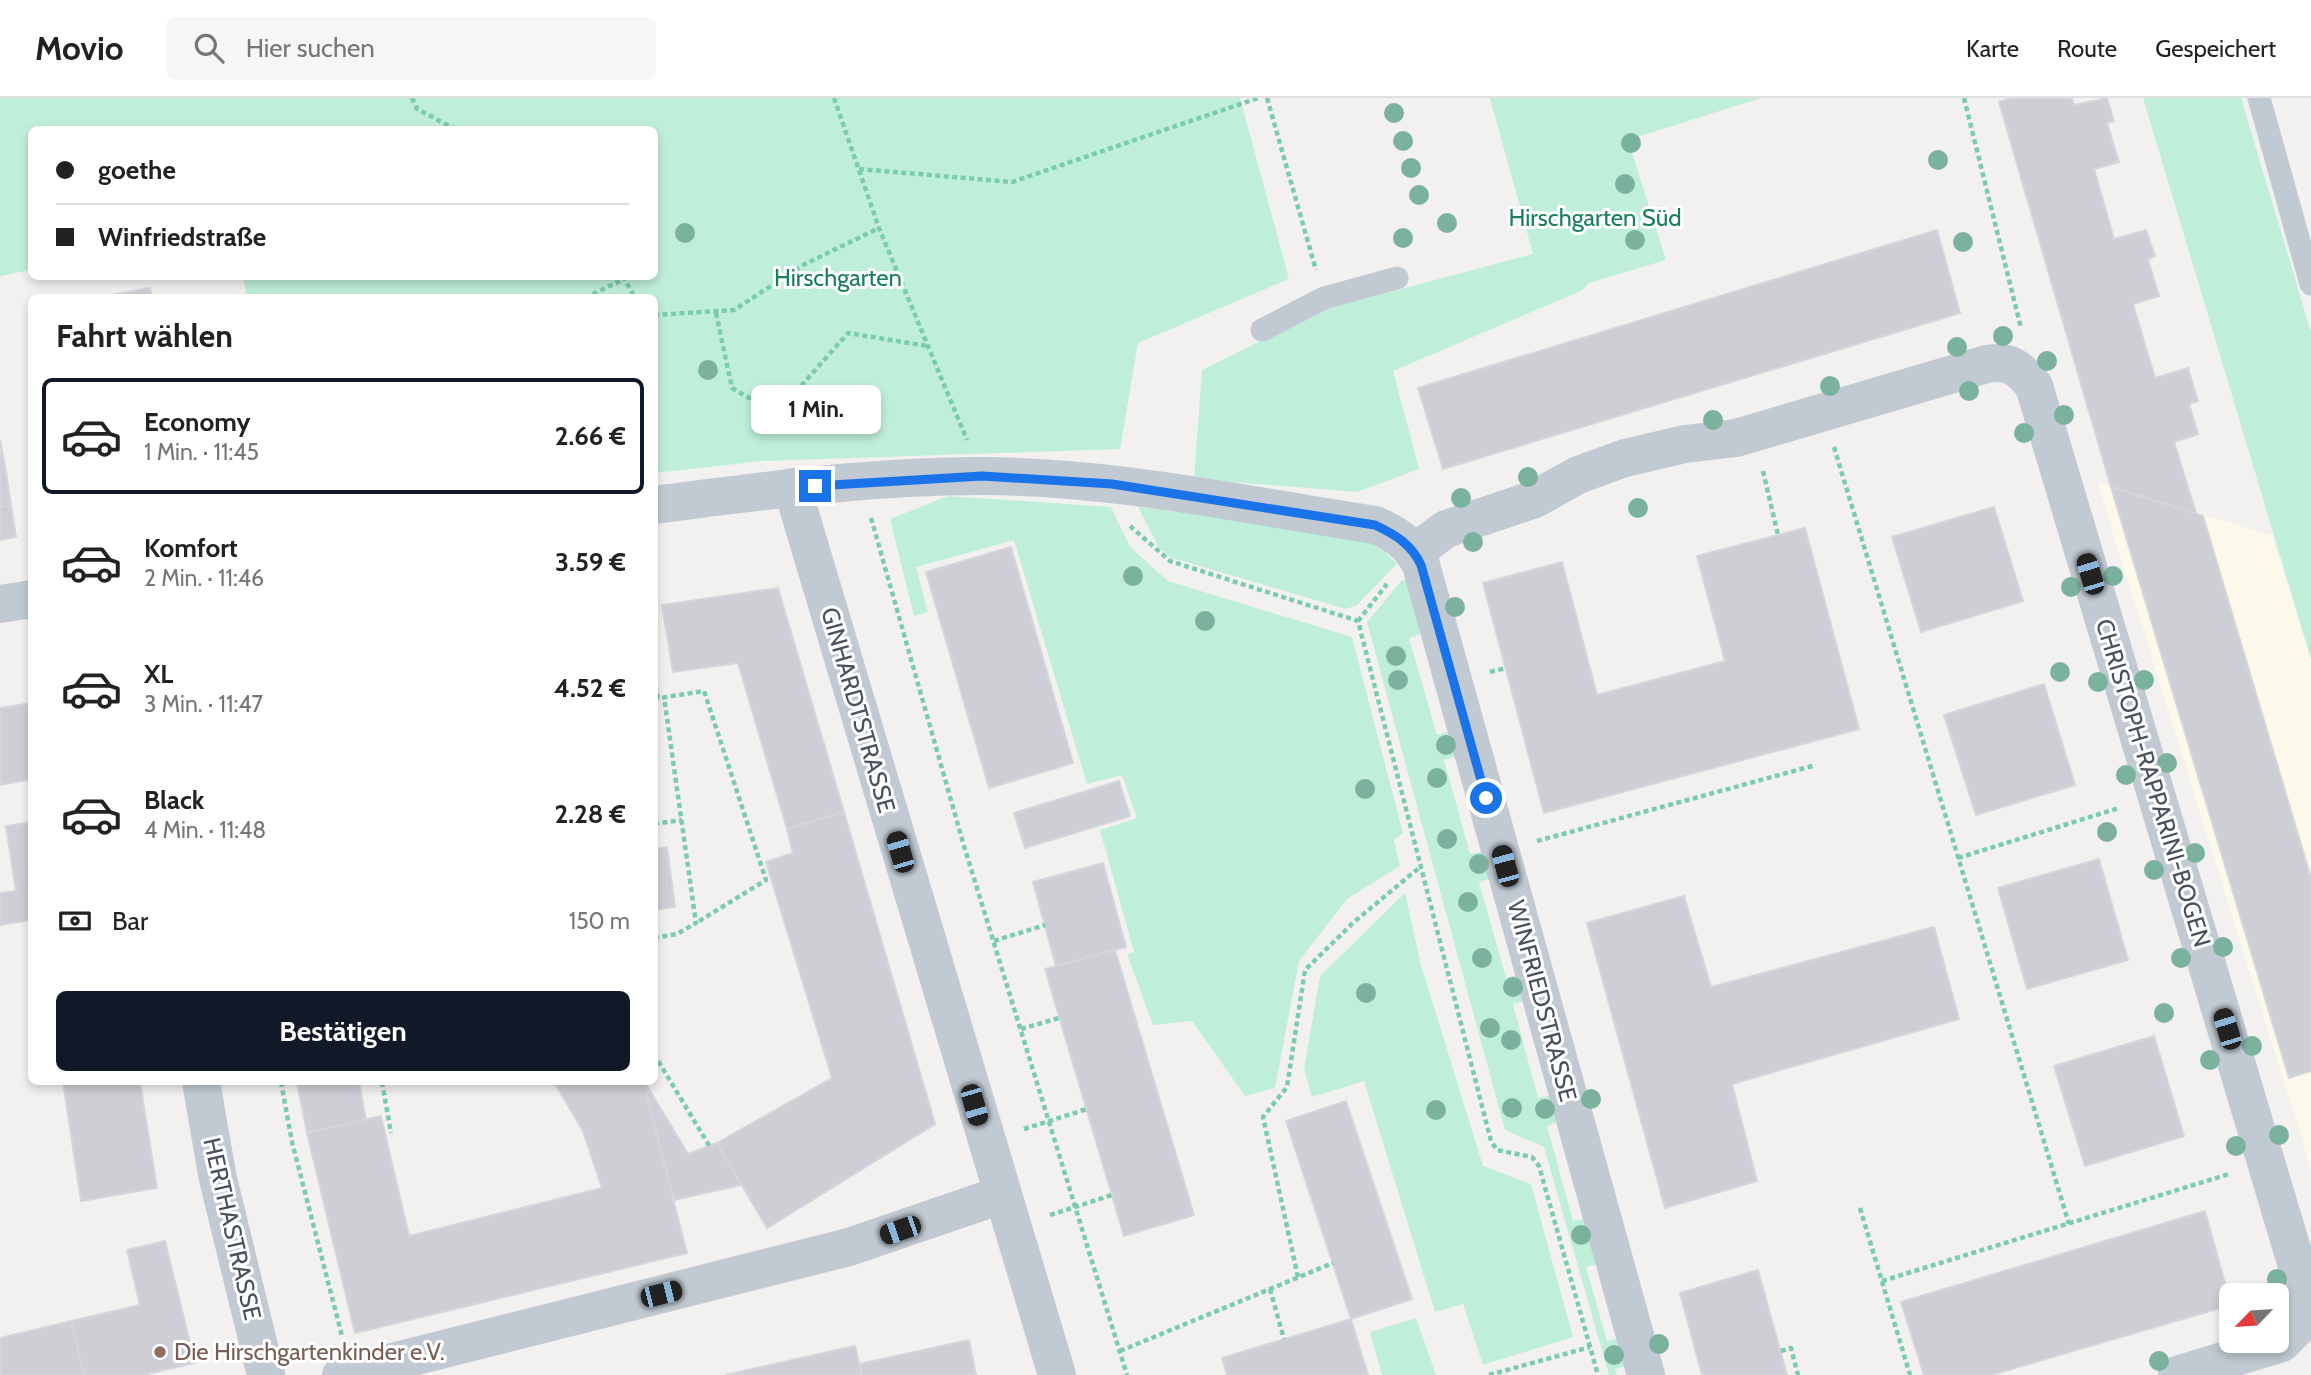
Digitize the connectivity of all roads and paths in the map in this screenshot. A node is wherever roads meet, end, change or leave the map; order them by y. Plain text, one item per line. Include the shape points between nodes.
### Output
1 (412, 98) edge
2 (834, 98) edge
3 (1258, 98) edge
4 (1267, 98) edge
5 (1964, 98) edge
6 (2259, 98) edge
7 (449, 126) edge
8 (859, 169) junction
9 (879, 228) junction
10 (1397, 278) dead end
11 (620, 280) edge
12 (2311, 284) edge
13 (593, 294) edge
14 (1324, 298) junction
15 (716, 313) junction
16 (658, 315) edge
17 (1262, 330) dead end
18 (928, 346) junction
19 (2020, 369) junction
20 (1824, 413) junction
21 (1763, 471) dead end
22 (982, 476) junction
23 (861, 483) junction
24 (1112, 484) junction
25 (793, 487) junction
26 (658, 504) edge
27 (1778, 535) dead end
28 (1415, 552) junction
29 (28, 600) edge
30 (0, 604) edge
31 (1506, 668) dead end
32 (1486, 673) dead end
33 (659, 698) edge
34 (1816, 765) dead end
35 (2119, 808) dead end
36 (682, 820) junction
37 (658, 823) edge
38 (1533, 843) dead end
39 (1958, 858) junction
40 (1420, 867) junction
41 (696, 923) junction
42 (1045, 925) dead end
43 (658, 937) edge
44 (994, 941) junction
45 (1059, 1018) dead end
46 (1021, 1029) junction
47 (658, 1061) edge
48 (202, 1085) edge
49 (282, 1085) edge
50 (383, 1085) edge
51 (1087, 1108) dead end
52 (1049, 1121) junction
53 (391, 1133) dead end
54 (710, 1147) dead end
55 (2231, 1174) dead end
56 (1001, 1195) junction
57 (1860, 1208) dead end
58 (2069, 1224) junction
59 (1333, 1264) dead end
60 (1298, 1277) junction
61 (1882, 1281) junction
62 (1270, 1289) junction
63 (1284, 1339) dead end
64 (1590, 1347) junction
65 (1120, 1351) junction
66 (1781, 1351) dead end
67 (346, 1374) edge
68 (266, 1375) edge
69 (1057, 1375) edge
70 (1127, 1375) edge
71 (1489, 1375) edge
72 (1598, 1375) edge
73 (1646, 1375) edge
74 (1798, 1375) edge
75 (1910, 1375) edge
76 (2177, 1375) edge

1 - 7 path via 417,109
2 - 8 path
3 - 8 path via 1013,182
4 - 14 path
5 - 19 path via 2021,323
6 - 12 lane
8 - 9 path
9 - 15 path via 803,265 734,310
9 - 18 path
10 - 14 lane
11 - 13 path
14 - 17 lane
15 - 16 path
15 - 18 path via 733,388 749,397 793,395 848,333
18 - 22 path
19 - 20 street via 2003,361 1987,363
19 - 76 street, CHRISTOPH-RAPPARINI-BOGEN via 2034,386 2306,1296 2300,1324 2282,1343
20 - 28 street via 1736,438 1625,458 1578,475 1535,499 1446,529
20 - 39 path
21 - 27 path
22 - 23 street
22 - 24 street
23 - 25 street
23 - 44 path
24 - 28 street via 1375,525 1396,534
24 - 40 path via 1128,524 1170,561 1357,621
25 - 26 street
25 - 56 street, GINHARDTSTRASSE
28 - 73 street, WINFRIEDSTRASSE
29 - 30 street
31 - 32 path
33 - 36 path
33 - 41 path via 704,691 766,880
34 - 38 path
35 - 39 path
36 - 37 path
36 - 41 path
39 - 58 path
40 - 60 path via 1305,970 1287,1087 1263,1117
40 - 64 path via 1491,1141 1497,1150 1532,1157 1539,1166
41 - 43 path via 677,934
42 - 44 path
44 - 46 path
45 - 46 path
46 - 52 path
47 - 54 path
48 - 68 street, HERTHASTRASSE via 218,1179
49 - 67 path
50 - 53 path
51 - 52 path
52 - 65 path
55 - 58 path
56 - 67 street via 849,1247
56 - 69 street, GINHARDTSTRASSE
57 - 61 path
58 - 61 path
59 - 60 path
60 - 62 path
61 - 75 path
62 - 63 path
62 - 65 path
64 - 71 path
64 - 72 path
65 - 70 path
66 - 74 path via 1790,1348

